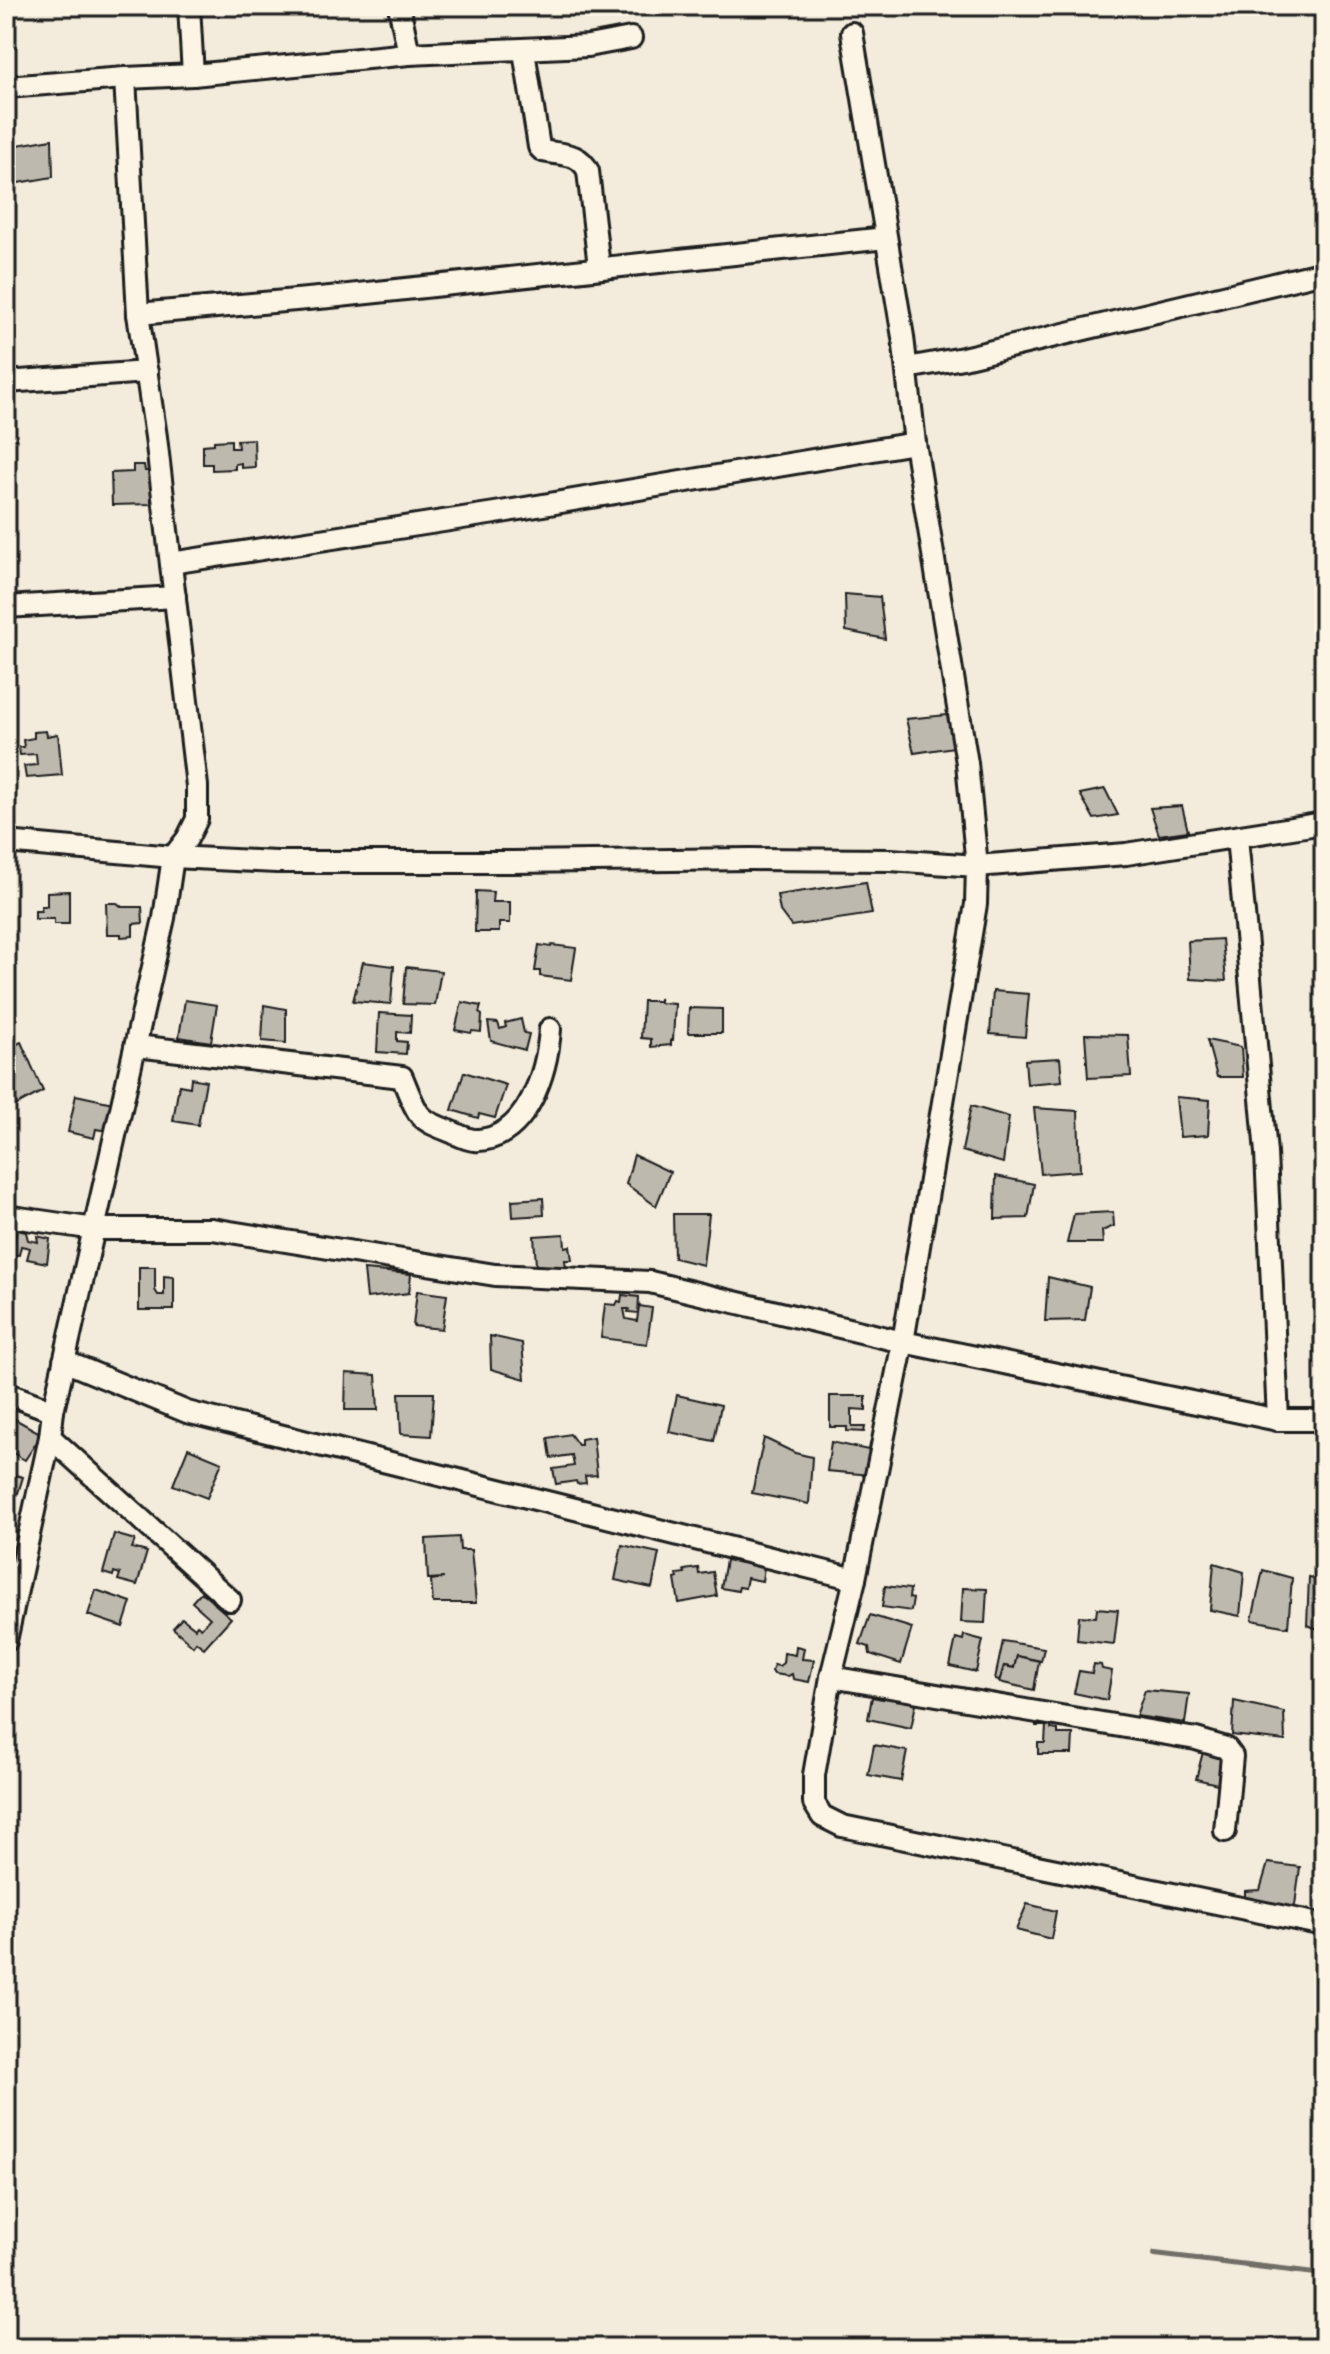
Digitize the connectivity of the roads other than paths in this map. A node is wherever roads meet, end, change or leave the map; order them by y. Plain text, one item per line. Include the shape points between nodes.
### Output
1 (189, 6) edge
2 (399, 6) edge
3 (852, 33) dead end
4 (631, 38) dead end
5 (524, 51) junction
6 (409, 54) junction
7 (193, 75) junction
8 (125, 78) junction
9 (6, 87) edge
10 (886, 238) junction
11 (599, 267) junction
12 (1324, 272) edge
13 (138, 314) junction
14 (907, 368) junction
15 (147, 372) junction
16 (6, 382) edge
17 (915, 443) junction
18 (171, 563) junction
19 (175, 597) junction
20 (6, 607) edge
21 (1324, 823) edge
22 (1237, 837) junction
23 (6, 842) edge
24 (173, 857) junction
25 (977, 866) junction
26 (550, 1029) dead end
27 (136, 1046) junction
28 (6, 1216) edge
29 (95, 1229) junction
30 (903, 1342) junction
31 (64, 1361) junction
32 (6, 1393) edge
33 (53, 1411) junction
34 (1278, 1420) junction
35 (1324, 1420) edge
36 (50, 1437) junction
37 (855, 1579) junction
38 (230, 1600) dead end
39 (6, 1641) edge
40 (831, 1677) junction
41 (1225, 1831) dead end
42 (1324, 1925) edge

1 - 7 street
2 - 6 street
3 - 10 street
4 - 5 street
5 - 6 street
5 - 11 street via 539,147 577,158 588,171
6 - 7 street
7 - 8 street
8 - 9 street
8 - 13 street
10 - 11 street
10 - 14 street
11 - 13 street
12 - 14 street
13 - 15 street
14 - 17 street
15 - 16 street
15 - 18 street
17 - 18 street
17 - 25 street via 967,763
18 - 19 street
19 - 20 street
19 - 24 street via 197,819
21 - 22 street
22 - 25 street via 1126,854
22 - 34 street via 1266,1153
23 - 24 street
24 - 25 street via 277,862 890,860
24 - 27 street
25 - 30 street via 976,904
26 - 27 street via 524,1116 498,1136 475,1141 420,1116 402,1077
27 - 29 street
28 - 29 street
29 - 30 street via 212,1229 495,1275 650,1282
29 - 31 street
30 - 34 street
30 - 37 street
31 - 33 street
31 - 37 street via 187,1412
32 - 33 street
33 - 36 street
34 - 35 street
36 - 38 street
36 - 39 street
37 - 40 street
40 - 41 street via 1226,1748 1232,1756
40 - 42 street via 814,1775 814,1803 822,1816 842,1826

